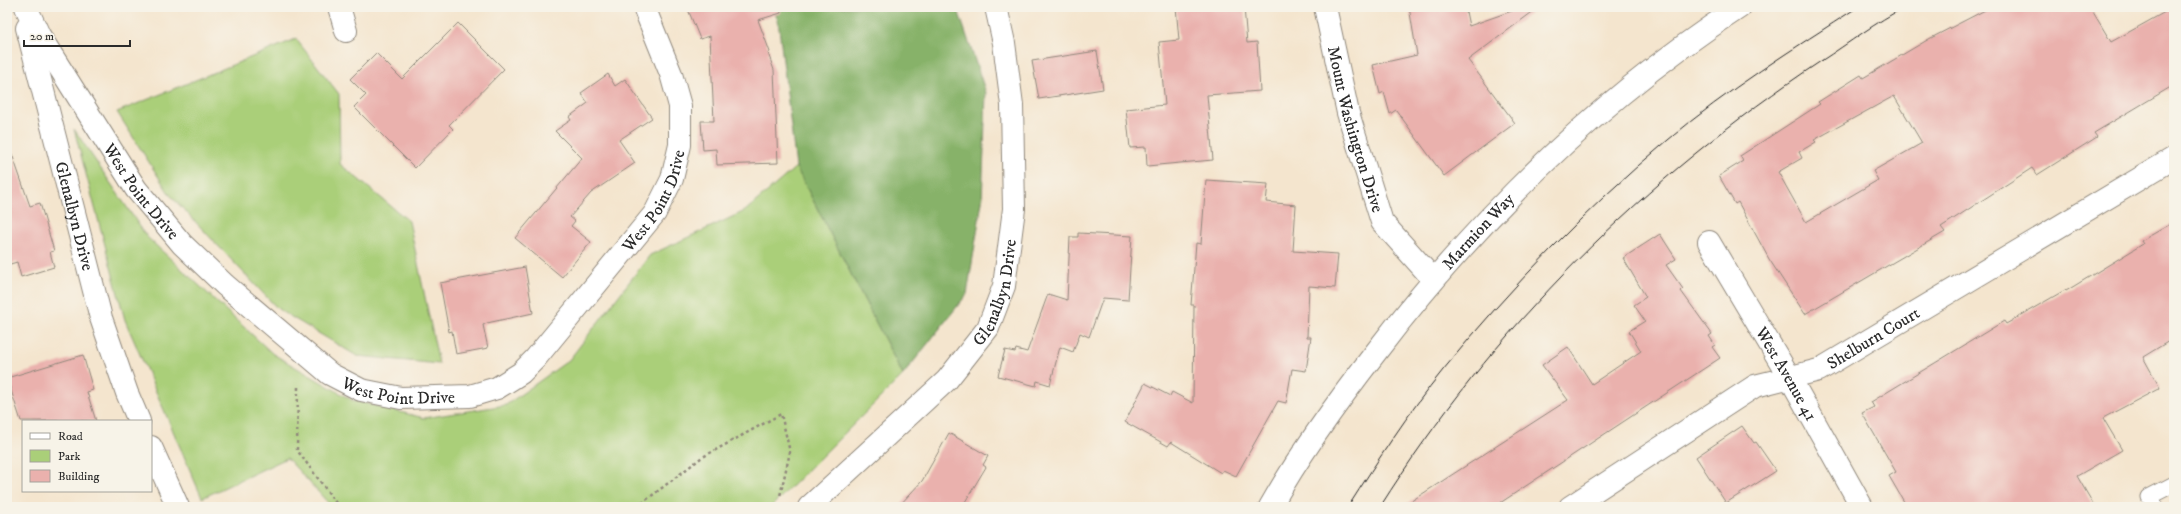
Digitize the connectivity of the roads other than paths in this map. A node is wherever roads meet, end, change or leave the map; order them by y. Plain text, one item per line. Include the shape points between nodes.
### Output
1 (22, 7) edge
2 (26, 7) edge
3 (339, 7) edge
4 (644, 7) edge
5 (996, 7) edge
6 (1326, 7) edge
7 (1740, 7) edge
8 (346, 31) dead end
9 (2174, 158) edge
10 (1709, 242) dead end
11 (1433, 279) junction
12 (1790, 378) junction
13 (139, 420) edge
14 (152, 449) edge
15 (2174, 484) edge
16 (178, 507) edge
17 (809, 507) edge
18 (1270, 507) edge
19 (1570, 507) edge
20 (1862, 507) edge
21 (2156, 507) edge

1 - 13 street, Glenalbyn Drive via 101,318
2 - 4 street, West Point Drive via 39,35 136,189 182,244 225,285 330,374 361,390 401,398 470,396 496,388 521,373 655,213 672,179 680,145 680,106 672,74
3 - 8 street
5 - 17 street, Glenalbyn Drive via 1004,43 1012,105 1014,209 1004,286 988,328 947,380
6 - 11 street, Mount Washington Drive via 1348,113 1382,222
7 - 11 street, Marmion Way via 1642,78 1545,160 1478,227
9 - 12 street, Shelburn Court via 1819,370
10 - 12 street, West Avenue 41
11 - 18 street, Marmion Way via 1322,422
12 - 19 street, Shelburn Court via 1755,386
12 - 20 street, West Avenue 41
14 - 16 street
15 - 21 lane via 2149,497

